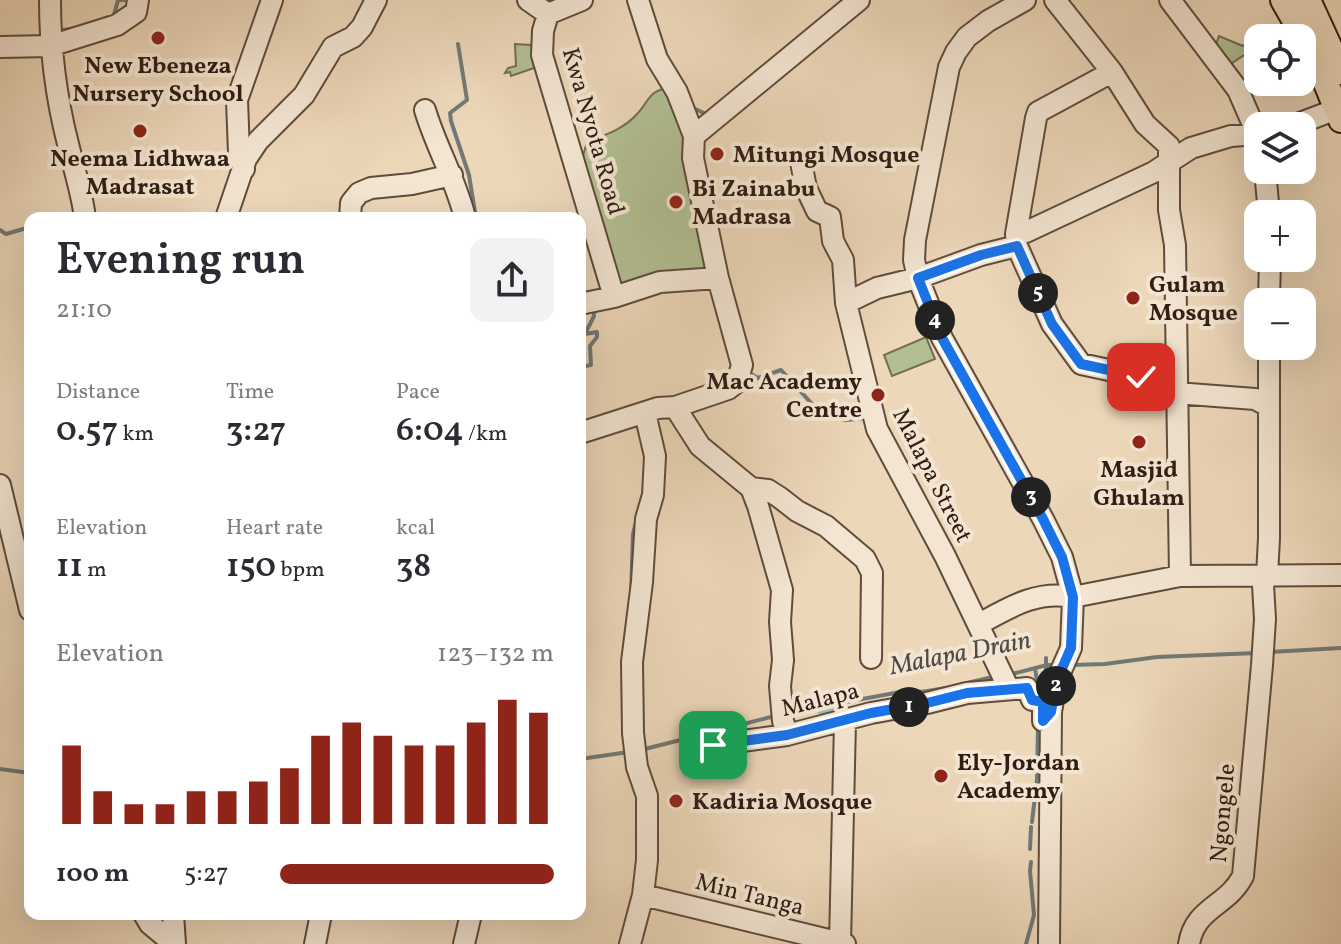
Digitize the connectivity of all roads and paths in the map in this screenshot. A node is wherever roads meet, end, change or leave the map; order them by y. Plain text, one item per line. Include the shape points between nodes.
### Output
1 (50, 0) edge
2 (138, 0) edge
3 (272, 0) edge
4 (376, 0) edge
5 (528, 0) edge
6 (582, 0) edge
7 (638, 0) edge
8 (859, 0) edge
9 (1025, 0) edge
10 (1055, 0) edge
11 (1170, 0) edge
12 (1283, 0) edge
13 (1308, 0) edge
14 (548, 14) junction
15 (50, 46) junction
16 (0, 47) edge
17 (1112, 72) junction
18 (1341, 72) edge
19 (425, 110) dead end
20 (1248, 112) edge
21 (1339, 115) edge
22 (1316, 120) edge
23 (694, 136) junction
24 (1244, 136) edge
25 (801, 162) dead end
26 (1169, 162) junction
27 (244, 169) junction
28 (452, 175) junction
29 (84, 212) edge
30 (228, 212) edge
31 (350, 212) edge
32 (463, 212) edge
33 (1017, 240) junction
34 (718, 278) junction
35 (918, 278) junction
36 (614, 297) junction
37 (586, 303) edge
38 (846, 303) junction
39 (1269, 360) edge
40 (1176, 393) junction
41 (1268, 406) junction
42 (675, 407) junction
43 (645, 413) junction
44 (586, 431) edge
45 (0, 485) edge
46 (751, 488) junction
47 (1341, 575) edge
48 (1180, 576) junction
49 (1267, 576) junction
50 (24, 585) edge
51 (1073, 597) junction
52 (979, 624) junction
53 (871, 658) dead end
54 (1007, 685) dead end
55 (1043, 705) junction
56 (845, 721) junction
57 (787, 735) junction
58 (713, 745) dead end
59 (643, 895) junction
60 (148, 920) edge
61 (173, 920) edge
62 (320, 920) edge
63 (470, 920) edge
64 (175, 944) edge
65 (315, 944) edge
66 (464, 944) edge
67 (630, 944) edge
68 (842, 944) edge
69 (1049, 944) edge
70 (1189, 944) edge

1 - 15 street
2 - 15 street via 128,19
3 - 27 street via 237,100
4 - 27 street via 362,27 333,47 304,95 258,141
5 - 14 street
6 - 14 street
7 - 23 street via 657,59
8 - 23 street
9 - 35 street via 967,37 949,67 915,240
10 - 17 street
11 - 20 street via 1238,90
12 - 21 main road via 1315,56
13 - 18 main road
14 - 36 street, Kwa Nyota Road via 542,55
15 - 16 street
15 - 29 street
17 - 26 street via 1145,124 1169,146
17 - 33 street via 1038,112
19 - 28 street
21 - 22 street
23 - 34 street via 693,158
24 - 26 street via 1191,148
25 - 38 street, Malapa Street via 817,211 830,217 833,241 843,260
26 - 33 street
26 - 40 street
27 - 30 street
28 - 31 street via 371,188 359,193
28 - 32 street
33 - 35 street
33 - 40 street via 1052,324 1081,364 1141,377
34 - 36 street via 660,282
34 - 42 street via 742,365 740,375 728,389
35 - 38 street via 877,288
35 - 51 street via 942,338 1053,537
36 - 37 street
38 - 52 street, Malapa Street via 877,429
39 - 41 street
40 - 41 street via 1255,399
40 - 48 street
41 - 49 street
42 - 43 street
42 - 46 street via 700,446
43 - 44 street
43 - 59 street via 655,456 653,495 632,662 633,733 647,796
45 - 50 street
46 - 53 street via 768,490 826,526 865,559 872,573
46 - 57 street via 782,590 780,686
47 - 49 street
48 - 49 street
48 - 51 street
49 - 70 street, Ngongele via 1243,876 1236,889 1200,916
51 - 52 street via 1022,600
51 - 55 street via 1071,648
52 - 54 street, Malapa Street
55 - 56 street, Malapa via 1027,688 967,693
55 - 69 street
56 - 57 street, Malapa
56 - 68 street
57 - 58 street, Malapa
59 - 67 street
59 - 68 street, Min Tanga
60 - 64 street
61 - 64 street
62 - 65 street
63 - 66 street

